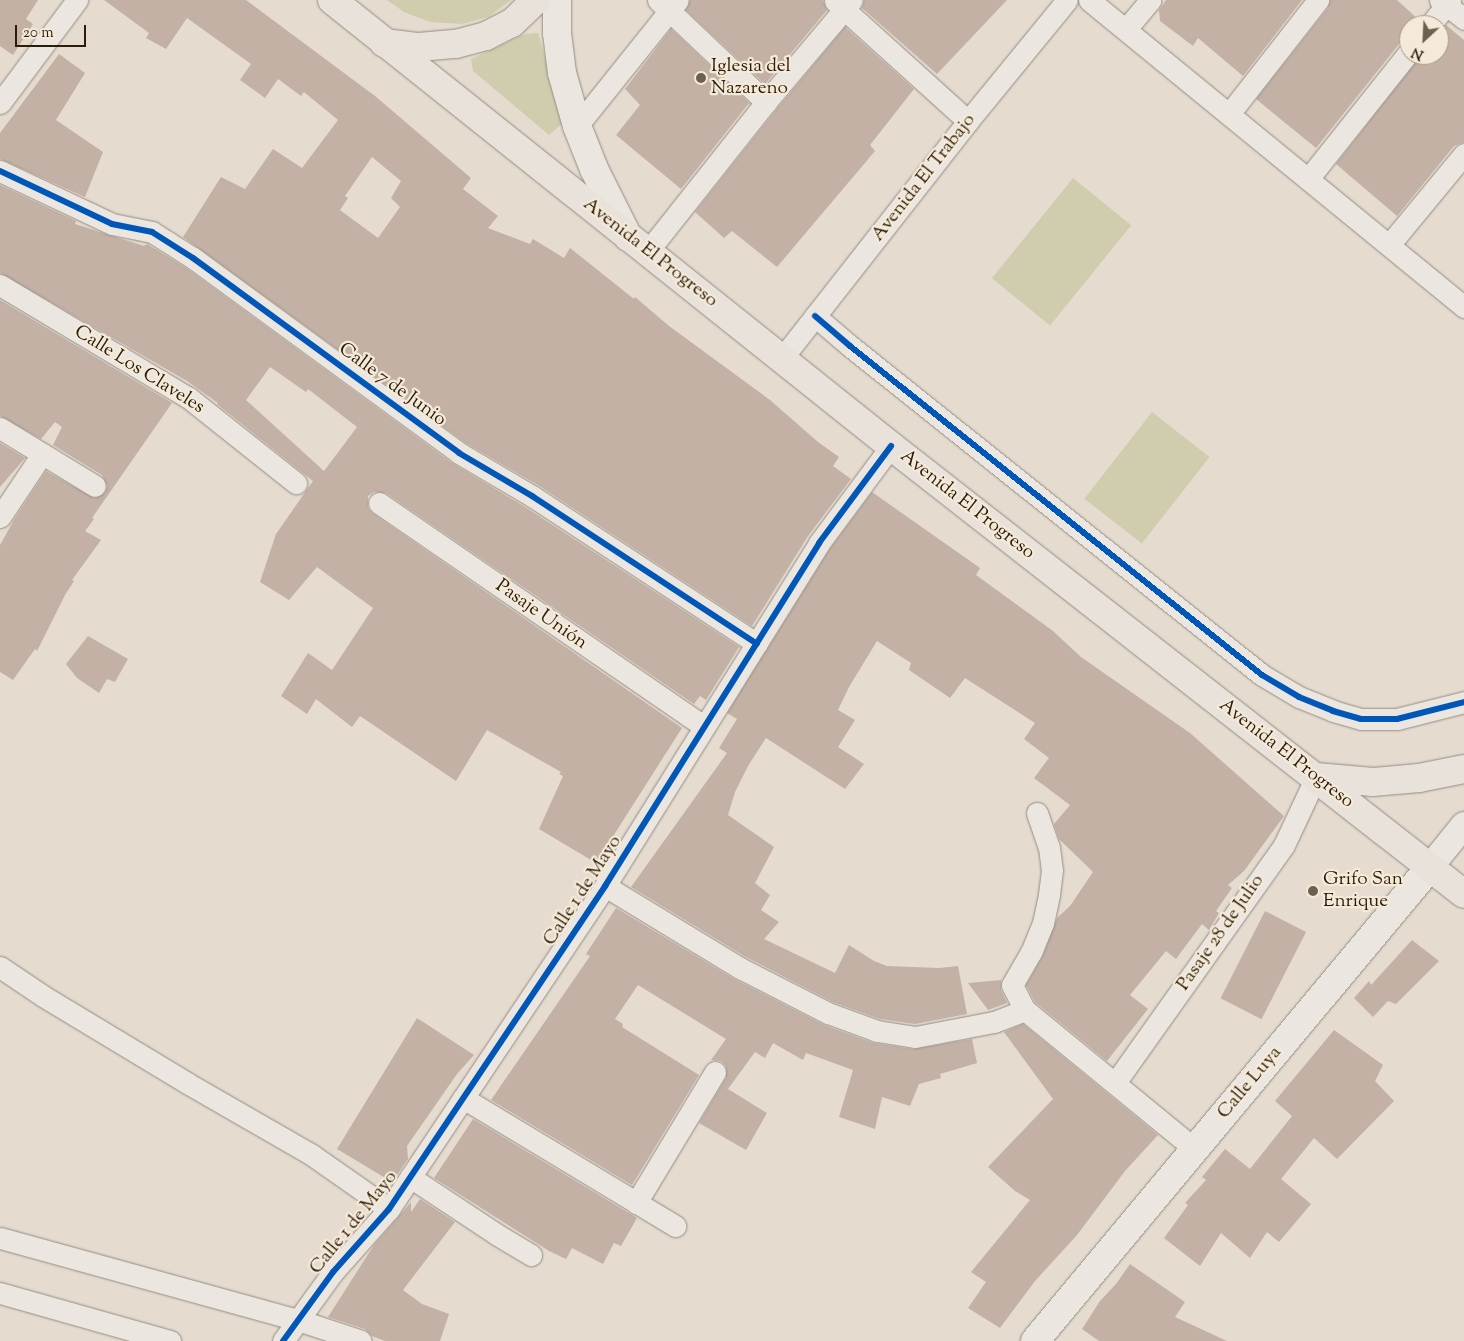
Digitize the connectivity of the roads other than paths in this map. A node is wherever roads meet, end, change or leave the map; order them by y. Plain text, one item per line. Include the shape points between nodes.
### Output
1 (77, 0) edge
2 (332, 0) edge
3 (536, 0) edge
4 (558, 0) edge
5 (1067, 0) edge
6 (1090, 0) edge
7 (1150, 0) edge
8 (1318, 0) edge
9 (1445, 2) edge
10 (843, 3) edge
11 (669, 4) edge
12 (1437, 15) edge
13 (1464, 20) edge
14 (1126, 30) junction
15 (384, 44) junction
16 (1399, 65) edge
17 (766, 102) junction
18 (0, 103) edge
19 (1229, 114) junction
20 (968, 121) junction
21 (577, 126) junction
22 (1464, 154) edge
23 (0, 171) edge
24 (1308, 179) junction
25 (638, 244) junction
26 (1389, 245) junction
27 (0, 285) edge
28 (1464, 306) edge
29 (815, 316) junction
30 (783, 357) junction
31 (0, 428) edge
32 (892, 446) junction
33 (42, 454) junction
34 (296, 483) dead end
35 (95, 486) dead end
36 (380, 503) dead end
37 (0, 517) edge
38 (758, 644) junction
39 (1464, 702) edge
40 (703, 726) junction
41 (1464, 769) edge
42 (1316, 777) junction
43 (1038, 813) dead end
44 (1464, 826) edge
45 (1430, 867) junction
46 (605, 886) junction
47 (1464, 894) edge
48 (0, 967) edge
49 (1025, 1010) junction
50 (715, 1072) dead end
51 (1115, 1083) junction
52 (463, 1098) junction
53 (1195, 1149) junction
54 (410, 1178) junction
55 (636, 1203) junction
56 (389, 1209) junction
57 (675, 1226) dead end
58 (0, 1238) edge
59 (531, 1255) dead end
60 (0, 1294) edge
61 (298, 1320) junction
62 (170, 1341) edge
63 (283, 1341) edge
64 (361, 1341) edge
65 (1035, 1341) edge

1 - 18 street
2 - 15 highway, Avenida El Progreso
3 - 15 highway via 512,22 486,36 456,44
4 - 21 main road via 557,32 562,74
5 - 20 street, Avenida El Trabajo
6 - 14 street
7 - 14 street
8 - 19 street
9 - 12 street
9 - 13 street
10 - 17 street
10 - 20 street
11 - 17 street
11 - 21 street
14 - 19 street
15 - 25 highway, Avenida El Progreso
16 - 24 street
17 - 25 street
19 - 24 street
20 - 29 street, Avenida El Trabajo
21 - 25 main road via 594,169
22 - 26 street
23 - 38 street, Calle 7 de Junio via 112,224 152,232 193,258 459,453 532,496
24 - 26 street
25 - 30 highway, Avenida El Progreso
26 - 28 street
27 - 34 street, Calle Los Claveles via 189,398
29 - 30 street, Avenida El Trabajo
29 - 39 street via 1262,675 1333,711 1361,719 1397,719
30 - 32 highway, Avenida El Progreso
31 - 33 street
32 - 38 street, Calle 1 de Mayo via 819,543
32 - 42 highway, Avenida El Progreso
33 - 35 street
33 - 37 street
36 - 40 street, Pasaje Unión
38 - 40 street, Calle 1 de Mayo
40 - 46 street, Calle 1 de Mayo
41 - 42 highway via 1419,778 1373,782
42 - 45 highway, Avenida El Progreso
42 - 51 street, Pasaje 28 de Julio via 1284,845
43 - 49 street via 1052,870 1043,923 1012,985
44 - 45 street, Calle Luya
45 - 47 highway, Avenida El Progreso
45 - 53 main road, Calle Luya
46 - 49 street via 740,968 828,1013 877,1031 915,1037 994,1022
46 - 52 street, Calle 1 de Mayo
48 - 56 street via 128,1048 312,1155
49 - 51 street
50 - 55 street
51 - 53 street
52 - 54 street, Calle 1 de Mayo
52 - 55 street
53 - 65 main road, Calle Luya
54 - 56 street, Calle 1 de Mayo
54 - 59 street
55 - 57 street
56 - 61 street, Calle 1 de Mayo via 333,1272
58 - 61 street
60 - 62 street
61 - 63 street, Calle 1 de Mayo
61 - 64 street

